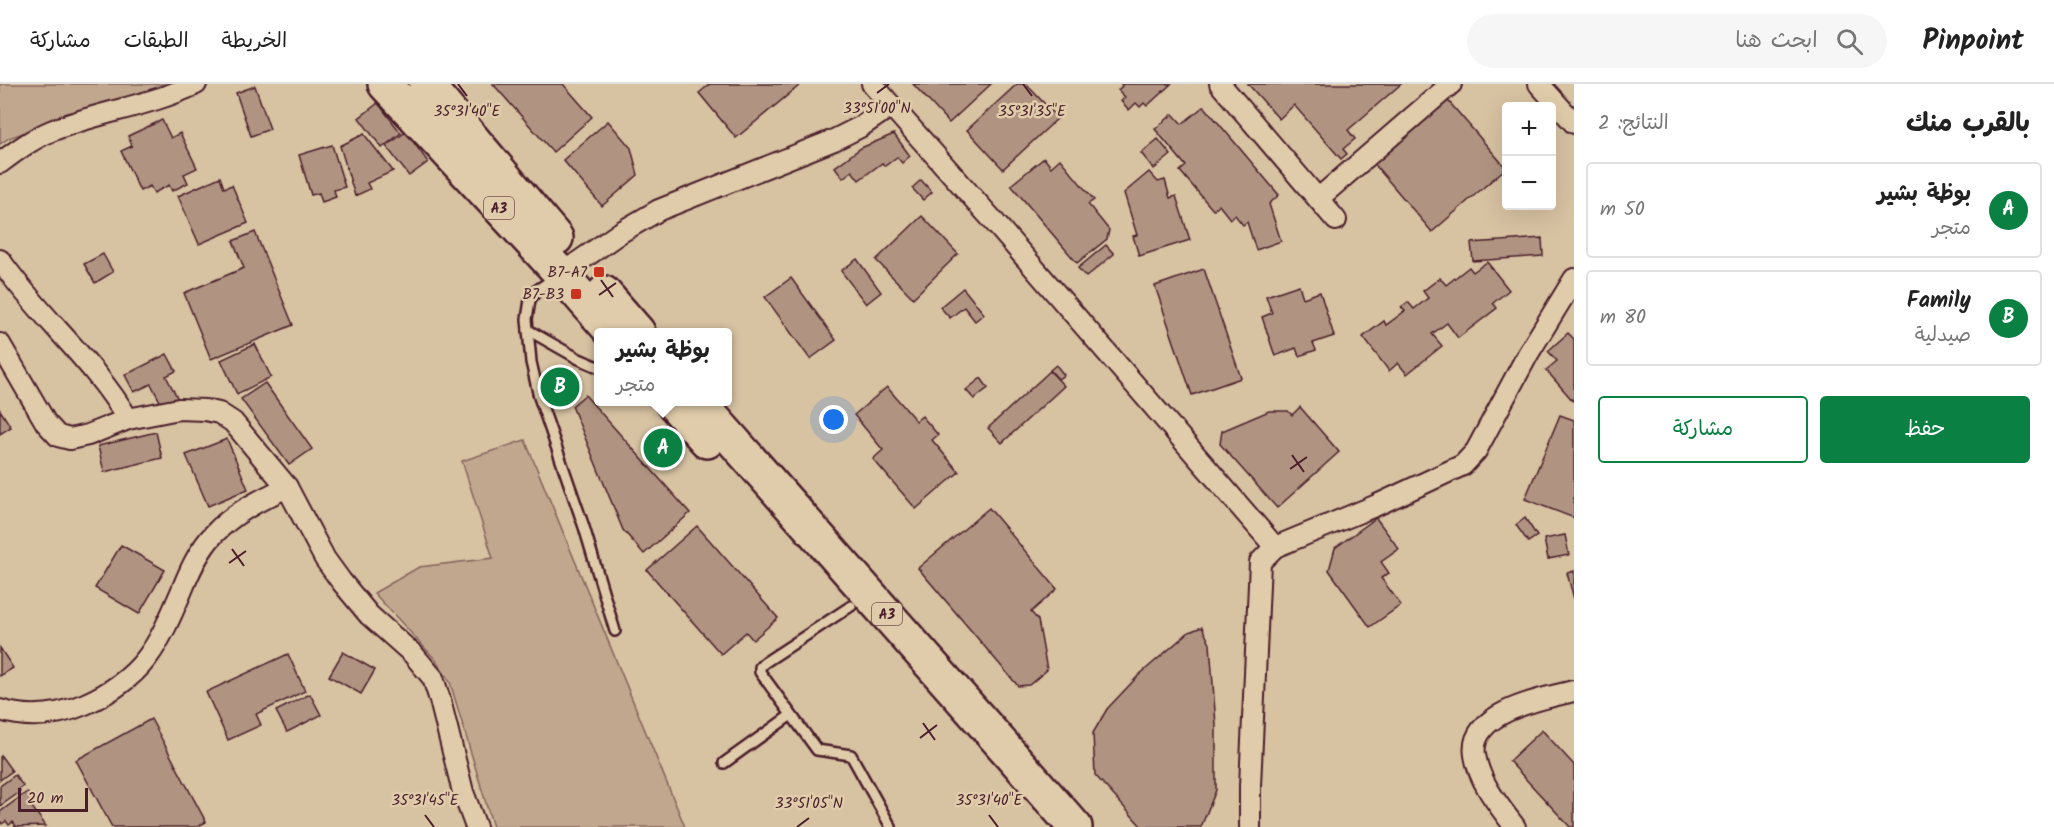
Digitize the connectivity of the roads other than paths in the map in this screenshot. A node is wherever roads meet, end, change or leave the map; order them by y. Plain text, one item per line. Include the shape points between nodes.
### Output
1 (196, 84) edge
2 (385, 84) edge
3 (426, 84) edge
4 (872, 84) edge
5 (1220, 84) edge
6 (1451, 84) edge
7 (1539, 84) edge
8 (891, 106) junction
9 (1574, 123) edge
10 (0, 163) edge
11 (1319, 198) junction
12 (1336, 220) dead end
13 (0, 260) edge
14 (569, 268) junction
15 (1574, 279) edge
16 (609, 328) edge
17 (633, 328) edge
18 (528, 330) junction
19 (0, 344) edge
20 (594, 365) edge
21 (676, 406) edge
22 (703, 406) edge
23 (128, 419) junction
24 (287, 487) junction
25 (1275, 548) junction
26 (851, 606) junction
27 (615, 631) dead end
28 (1574, 691) edge
29 (0, 710) edge
30 (791, 715) junction
31 (724, 763) dead end
32 (476, 827) edge
33 (891, 827) edge
34 (1046, 827) edge
35 (1074, 827) edge
36 (1250, 827) edge
37 (1515, 827) edge

1 - 10 street via 50,132
2 - 14 highway, A3
3 - 14 highway, A3
4 - 8 street
5 - 11 street
6 - 11 street
7 - 9 street
8 - 14 street via 834,140 659,210
8 - 25 street
11 - 12 street
13 - 23 street via 114,395
14 - 16 highway, A3
14 - 17 highway, A3
14 - 18 lane via 537,290 530,300
15 - 25 street via 1476,451 1463,465
18 - 20 lane
18 - 27 lane via 539,397
19 - 23 street via 46,423 58,436 70,439 88,435
21 - 26 highway, A3
22 - 35 highway, A3
23 - 24 street via 179,409 219,413 238,428
24 - 29 street via 262,498 214,533 198,555 145,663 121,685 84,705 51,715
24 - 32 street via 341,581 369,615 413,654 433,678
25 - 36 street via 1260,562
26 - 30 lane via 760,667
26 - 34 highway, A3
28 - 37 street via 1507,711 1491,721 1476,742 1474,753 1479,771
30 - 31 lane
30 - 33 lane via 817,750 851,755

